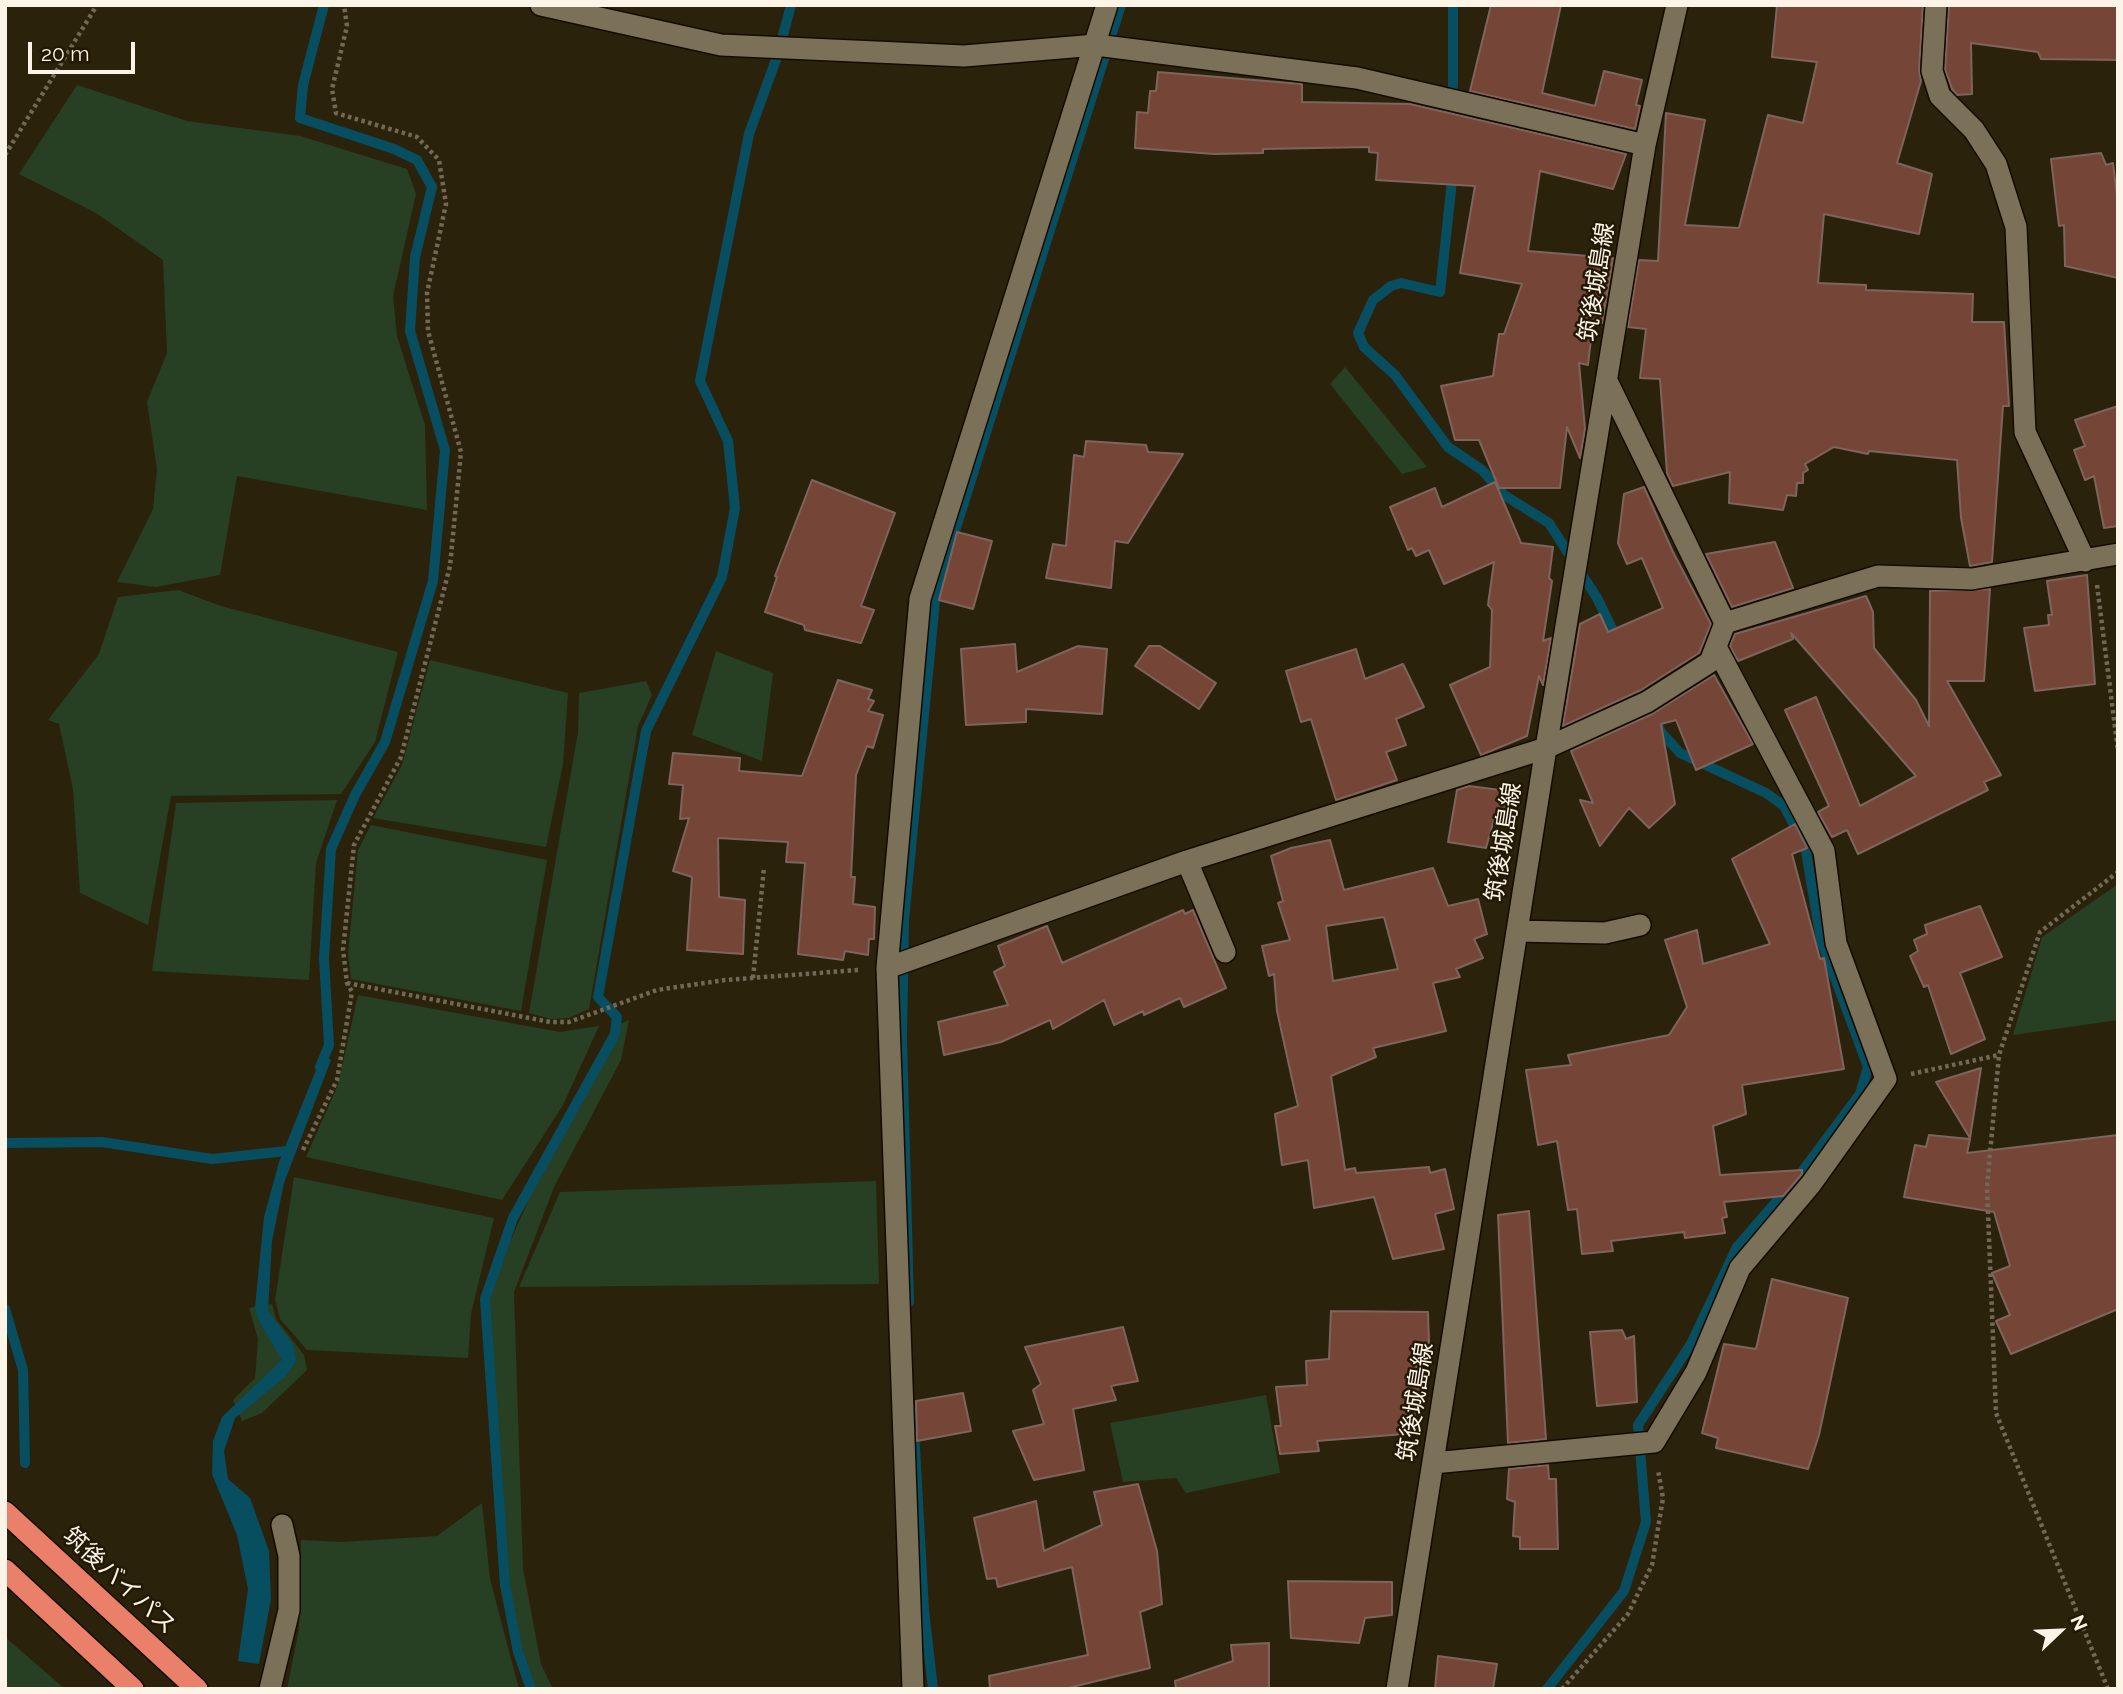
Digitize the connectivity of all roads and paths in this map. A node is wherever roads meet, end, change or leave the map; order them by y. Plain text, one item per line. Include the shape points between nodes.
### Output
1 (97, 5) edge
2 (344, 5) edge
3 (541, 5) edge
4 (1107, 5) edge
5 (1677, 5) edge
6 (1936, 5) edge
7 (1096, 45) junction
8 (1646, 145) junction
9 (5, 155) edge
10 (1608, 383) junction
11 (2118, 554) edge
12 (2089, 561) junction
13 (1725, 623) junction
14 (1716, 647) junction
15 (1546, 748) junction
16 (2118, 751) edge
17 (1187, 861) junction
18 (764, 868) dead end
19 (2118, 872) edge
20 (1640, 925) dead end
21 (1517, 931) junction
22 (1225, 952) dead end
23 (887, 968) junction
24 (753, 978) junction
25 (347, 983) junction
26 (1999, 1055) junction
27 (1886, 1079) junction
28 (303, 1150) dead end
29 (1654, 1442) junction
30 (1433, 1463) junction
31 (5, 1512) edge
32 (282, 1525) dead end
33 (5, 1570) edge
34 (133, 1689) edge
35 (197, 1689) edge
36 (270, 1689) edge
37 (913, 1689) edge
38 (1397, 1689) edge
39 (1562, 1689) edge
40 (2108, 1689) edge

1 - 9 path
2 - 25 path via 347,26 332,89 336,113 416,137 439,160 446,204 427,293 428,331 461,452 450,566 401,757 354,845 343,950
3 - 7 street via 721,45 964,56
4 - 7 street
5 - 8 street, 筑後城島線
6 - 12 street via 1932,71 1940,96 1974,130 1996,164 2017,227 2025,432
7 - 8 street via 1357,78
7 - 23 street via 920,599
8 - 10 street, 筑後城島線
10 - 13 street
10 - 15 street, 筑後城島線
11 - 12 street
12 - 13 street via 1972,579 1878,576
12 - 16 path
13 - 14 street
14 - 15 street via 1710,662 1647,702
14 - 27 street via 1824,851 1836,943
15 - 17 street
15 - 21 street, 筑後城島線
17 - 22 street
17 - 23 street
18 - 24 path
19 - 26 path via 2040,932
20 - 21 street via 1605,933
21 - 30 street, 筑後城島線
23 - 24 path
23 - 37 street
24 - 25 path via 657,990 569,1021 550,1022
25 - 28 path via 352,992 337,1080
26 - 27 path
26 - 40 path via 1987,1187 1996,1413
27 - 29 street via 1811,1184 1740,1268 1696,1372
29 - 30 street
29 - 39 path via 1662,1498 1651,1564 1628,1614
30 - 38 street, 筑後城島線
31 - 35 highway, 筑後バイパス
32 - 36 street via 289,1556 289,1610
33 - 34 highway

